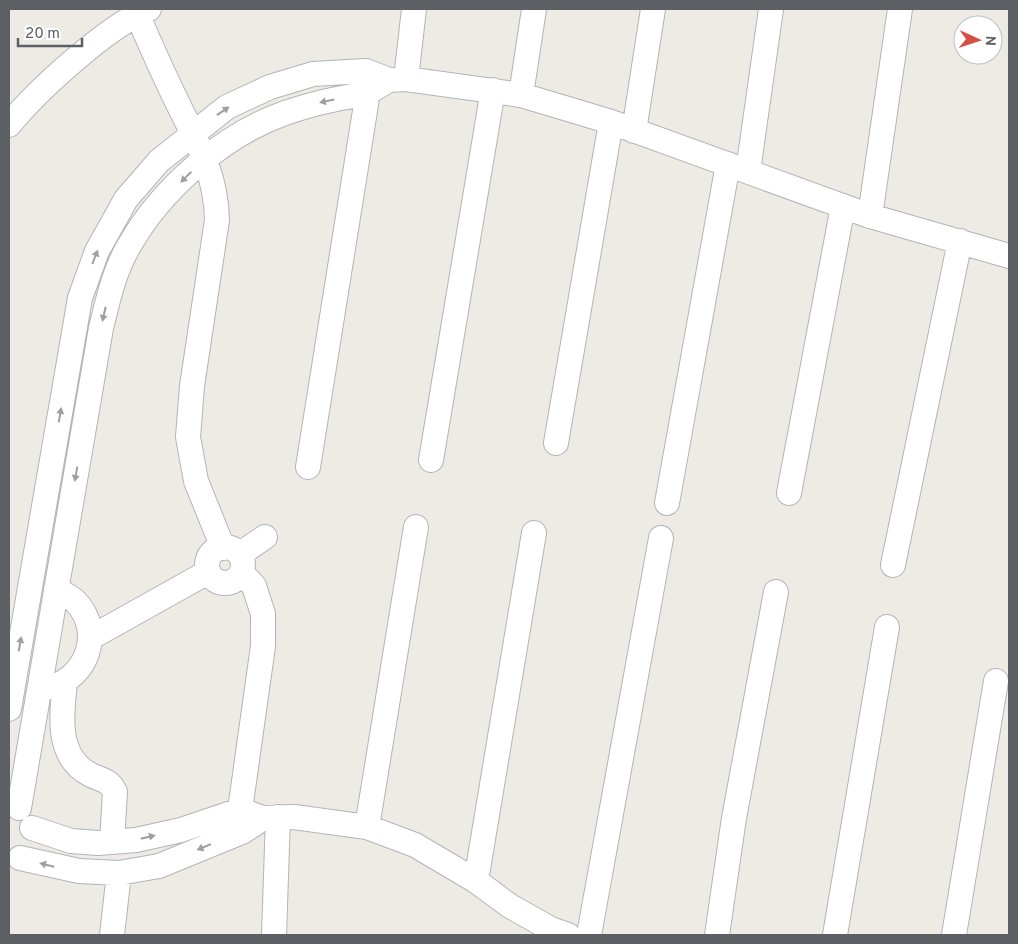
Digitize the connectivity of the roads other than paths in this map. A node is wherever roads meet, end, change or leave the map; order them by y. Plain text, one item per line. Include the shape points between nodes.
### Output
1 (414, 9) edge
2 (534, 9) edge
3 (652, 9) edge
4 (771, 9) edge
5 (900, 9) edge
6 (140, 10) edge
7 (397, 80) junction
8 (367, 82) junction
9 (493, 90) junction
10 (522, 95) junction
11 (611, 122) junction
12 (9, 125) edge
13 (634, 131) junction
14 (193, 132) junction
15 (206, 157) junction
16 (738, 167) junction
17 (843, 206) junction
18 (870, 216) junction
19 (960, 242) junction
20 (1009, 256) edge
21 (556, 443) dead end
22 (431, 460) dead end
23 (308, 467) dead end
24 (789, 493) dead end
25 (667, 503) dead end
26 (44, 507) junction
27 (70, 511) junction
28 (416, 528) dead end
29 (534, 533) dead end
30 (265, 537) dead end
31 (661, 538) dead end
32 (235, 558) junction
33 (893, 565) dead end
34 (208, 572) junction
35 (56, 589) junction
36 (776, 592) dead end
37 (887, 627) dead end
38 (90, 638) junction
39 (996, 681) dead end
40 (65, 683) junction
41 (39, 691) junction
42 (9, 710) edge
43 (14, 806) edge
44 (270, 817) junction
45 (241, 821) junction
46 (367, 827) junction
47 (32, 828) junction
48 (112, 842) junction
49 (14, 860) edge
50 (119, 873) junction
51 (476, 881) junction
52 (112, 935) edge
53 (274, 935) edge
54 (568, 935) edge
55 (589, 935) edge
56 (716, 935) edge
57 (835, 935) edge
58 (954, 935) edge

1 - 7 street
2 - 10 street
3 - 13 street
4 - 16 street
5 - 18 street
6 - 12 street via 90,47
6 - 14 street
7 - 8 street
7 - 9 street
14 -> 8 street via 227,107 270,87 313,74
8 -> 15 street via 239,134
8 - 23 street
9 - 10 street
9 - 22 street
10 - 11 street
11 - 13 street
11 - 21 street
13 - 16 street
14 - 15 street
26 -> 14 street via 80,298 97,251 126,200 159,161
15 -> 27 street via 150,214 128,246 111,285
15 - 32 street via 217,197 217,220 192,386 188,437 196,480
16 - 17 street
16 - 25 street
17 - 18 street
17 - 24 street
18 - 19 street
19 - 20 street
19 - 33 street
26 - 27 street
42 -> 26 street
27 - 35 street
28 - 46 street
29 - 51 street
30 - 32 street
31 - 55 street
32 - 34 street via 212,552 208,558
32 - 34 street via 232,582 218,582
32 - 45 street via 254,586 263,614 263,646
34 - 38 street
35 - 38 street via 76,602 84,614
35 - 41 street
36 - 56 street
37 - 57 street
38 - 40 street via 88,652 79,671
39 - 58 street
40 - 41 street
40 - 48 street via 61,718 65,745 76,765 113,785 116,792
41 - 43 street
43 - 47 street via 28,817
44 - 45 street
44 - 46 street
44 - 53 street
48 -> 45 street
45 -> 50 street via 159,866
46 - 51 street via 415,845
47 - 48 street via 71,841
47 - 49 street via 28,850
50 -> 49 street via 79,872
50 - 52 street
51 - 54 street via 510,906

